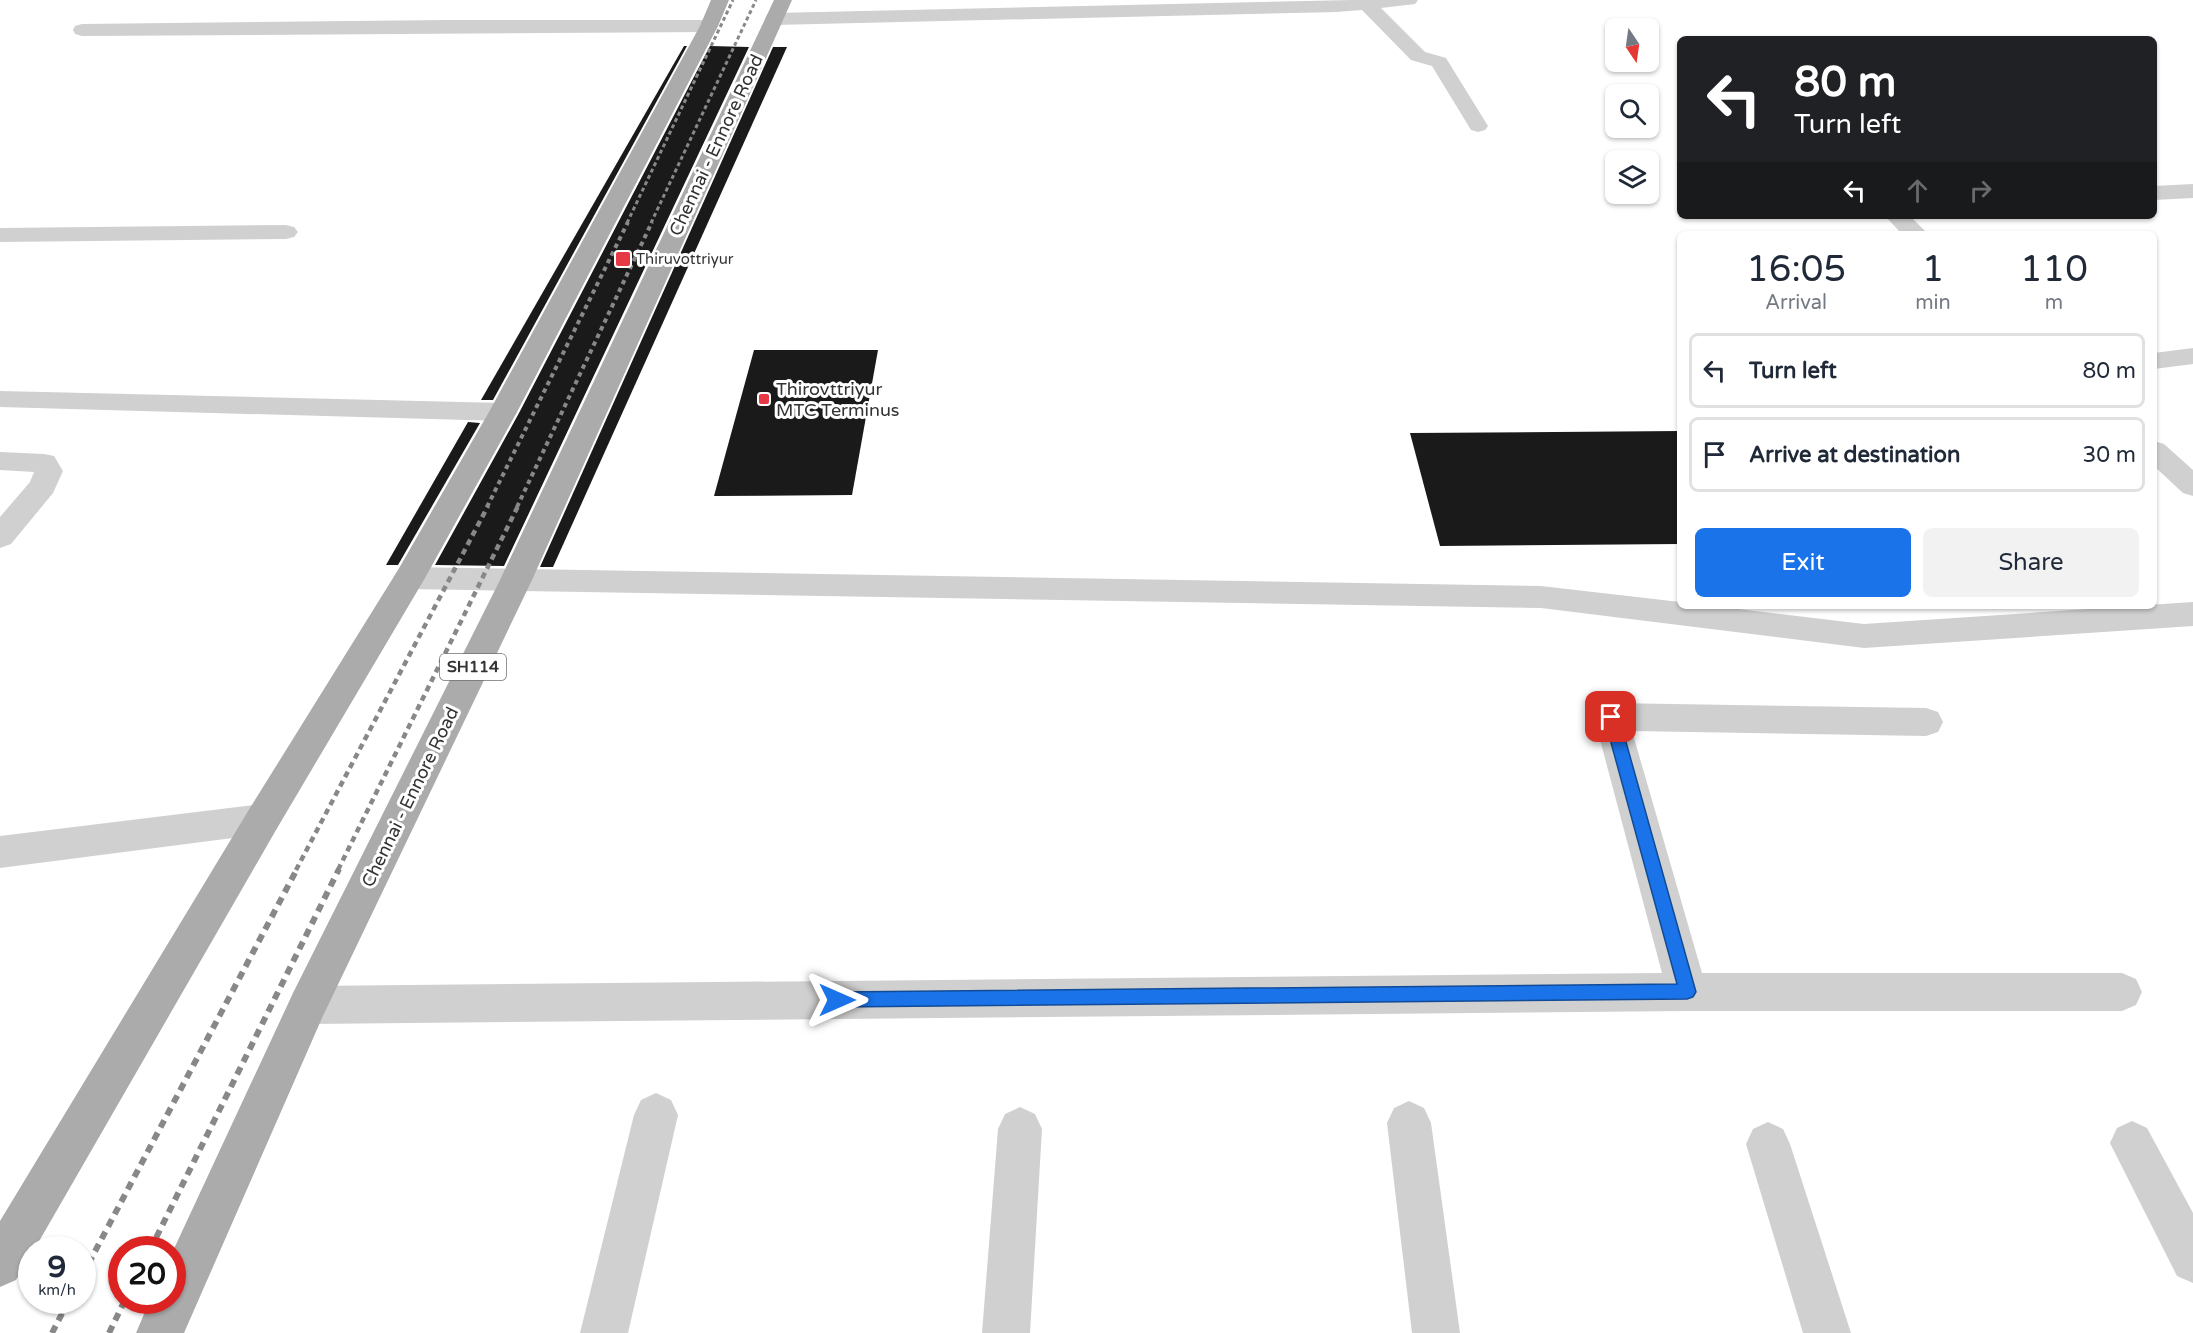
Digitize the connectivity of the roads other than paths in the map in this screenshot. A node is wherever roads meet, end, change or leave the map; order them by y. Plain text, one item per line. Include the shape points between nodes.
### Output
1 (1409, 0) edge
2 (1366, 4) junction
3 (779, 10) edge
4 (714, 13) edge
5 (82, 30) dead end
6 (1478, 126) dead end
7 (2193, 190) edge
8 (2157, 193) edge
9 (1899, 219) edge
10 (1913, 231) edge
11 (286, 232) dead end
12 (0, 235) edge
13 (2193, 356) edge
14 (2157, 361) edge
15 (0, 399) edge
16 (503, 412) junction
17 (2157, 453) edge
18 (0, 461) edge
19 (2193, 486) edge
20 (0, 537) edge
21 (409, 578) junction
22 (516, 580) junction
23 (2193, 614) edge
24 (1926, 722) dead end
25 (263, 819) junction
26 (0, 852) edge
27 (1687, 992) junction
28 (2122, 992) dead end
29 (308, 1005) junction
30 (656, 1115) dead end
31 (1409, 1123) dead end
32 (1020, 1129) dead end
33 (2132, 1143) dead end
34 (1768, 1144) dead end
35 (2193, 1260) edge
36 (0, 1264) edge
37 (160, 1333) edge
38 (604, 1333) edge
39 (1006, 1333) edge
40 (1436, 1333) edge
41 (1827, 1333) edge

1 - 2 street
2 - 3 street
2 - 6 street via 1418,56 1439,62
3 - 22 main road, Chennai - Ennore Road / SH114
4 - 5 street
4 - 16 main road
7 - 8 street
9 - 10 street
11 - 12 street
13 - 14 street
15 - 16 street
16 - 21 main road
17 - 19 street
18 - 20 street via 44,463 49,471 43,486
21 - 22 street
21 - 25 main road
22 - 23 street via 1541,597 1864,636
22 - 29 main road, Chennai - Ennore Road / SH114
24 - 27 street via 1611,717
25 - 26 street
25 - 36 main road
27 - 28 street
27 - 29 street
29 - 37 main road, Chennai - Ennore Road / SH114
30 - 38 street
31 - 40 street
32 - 39 street
33 - 35 street
34 - 41 street

